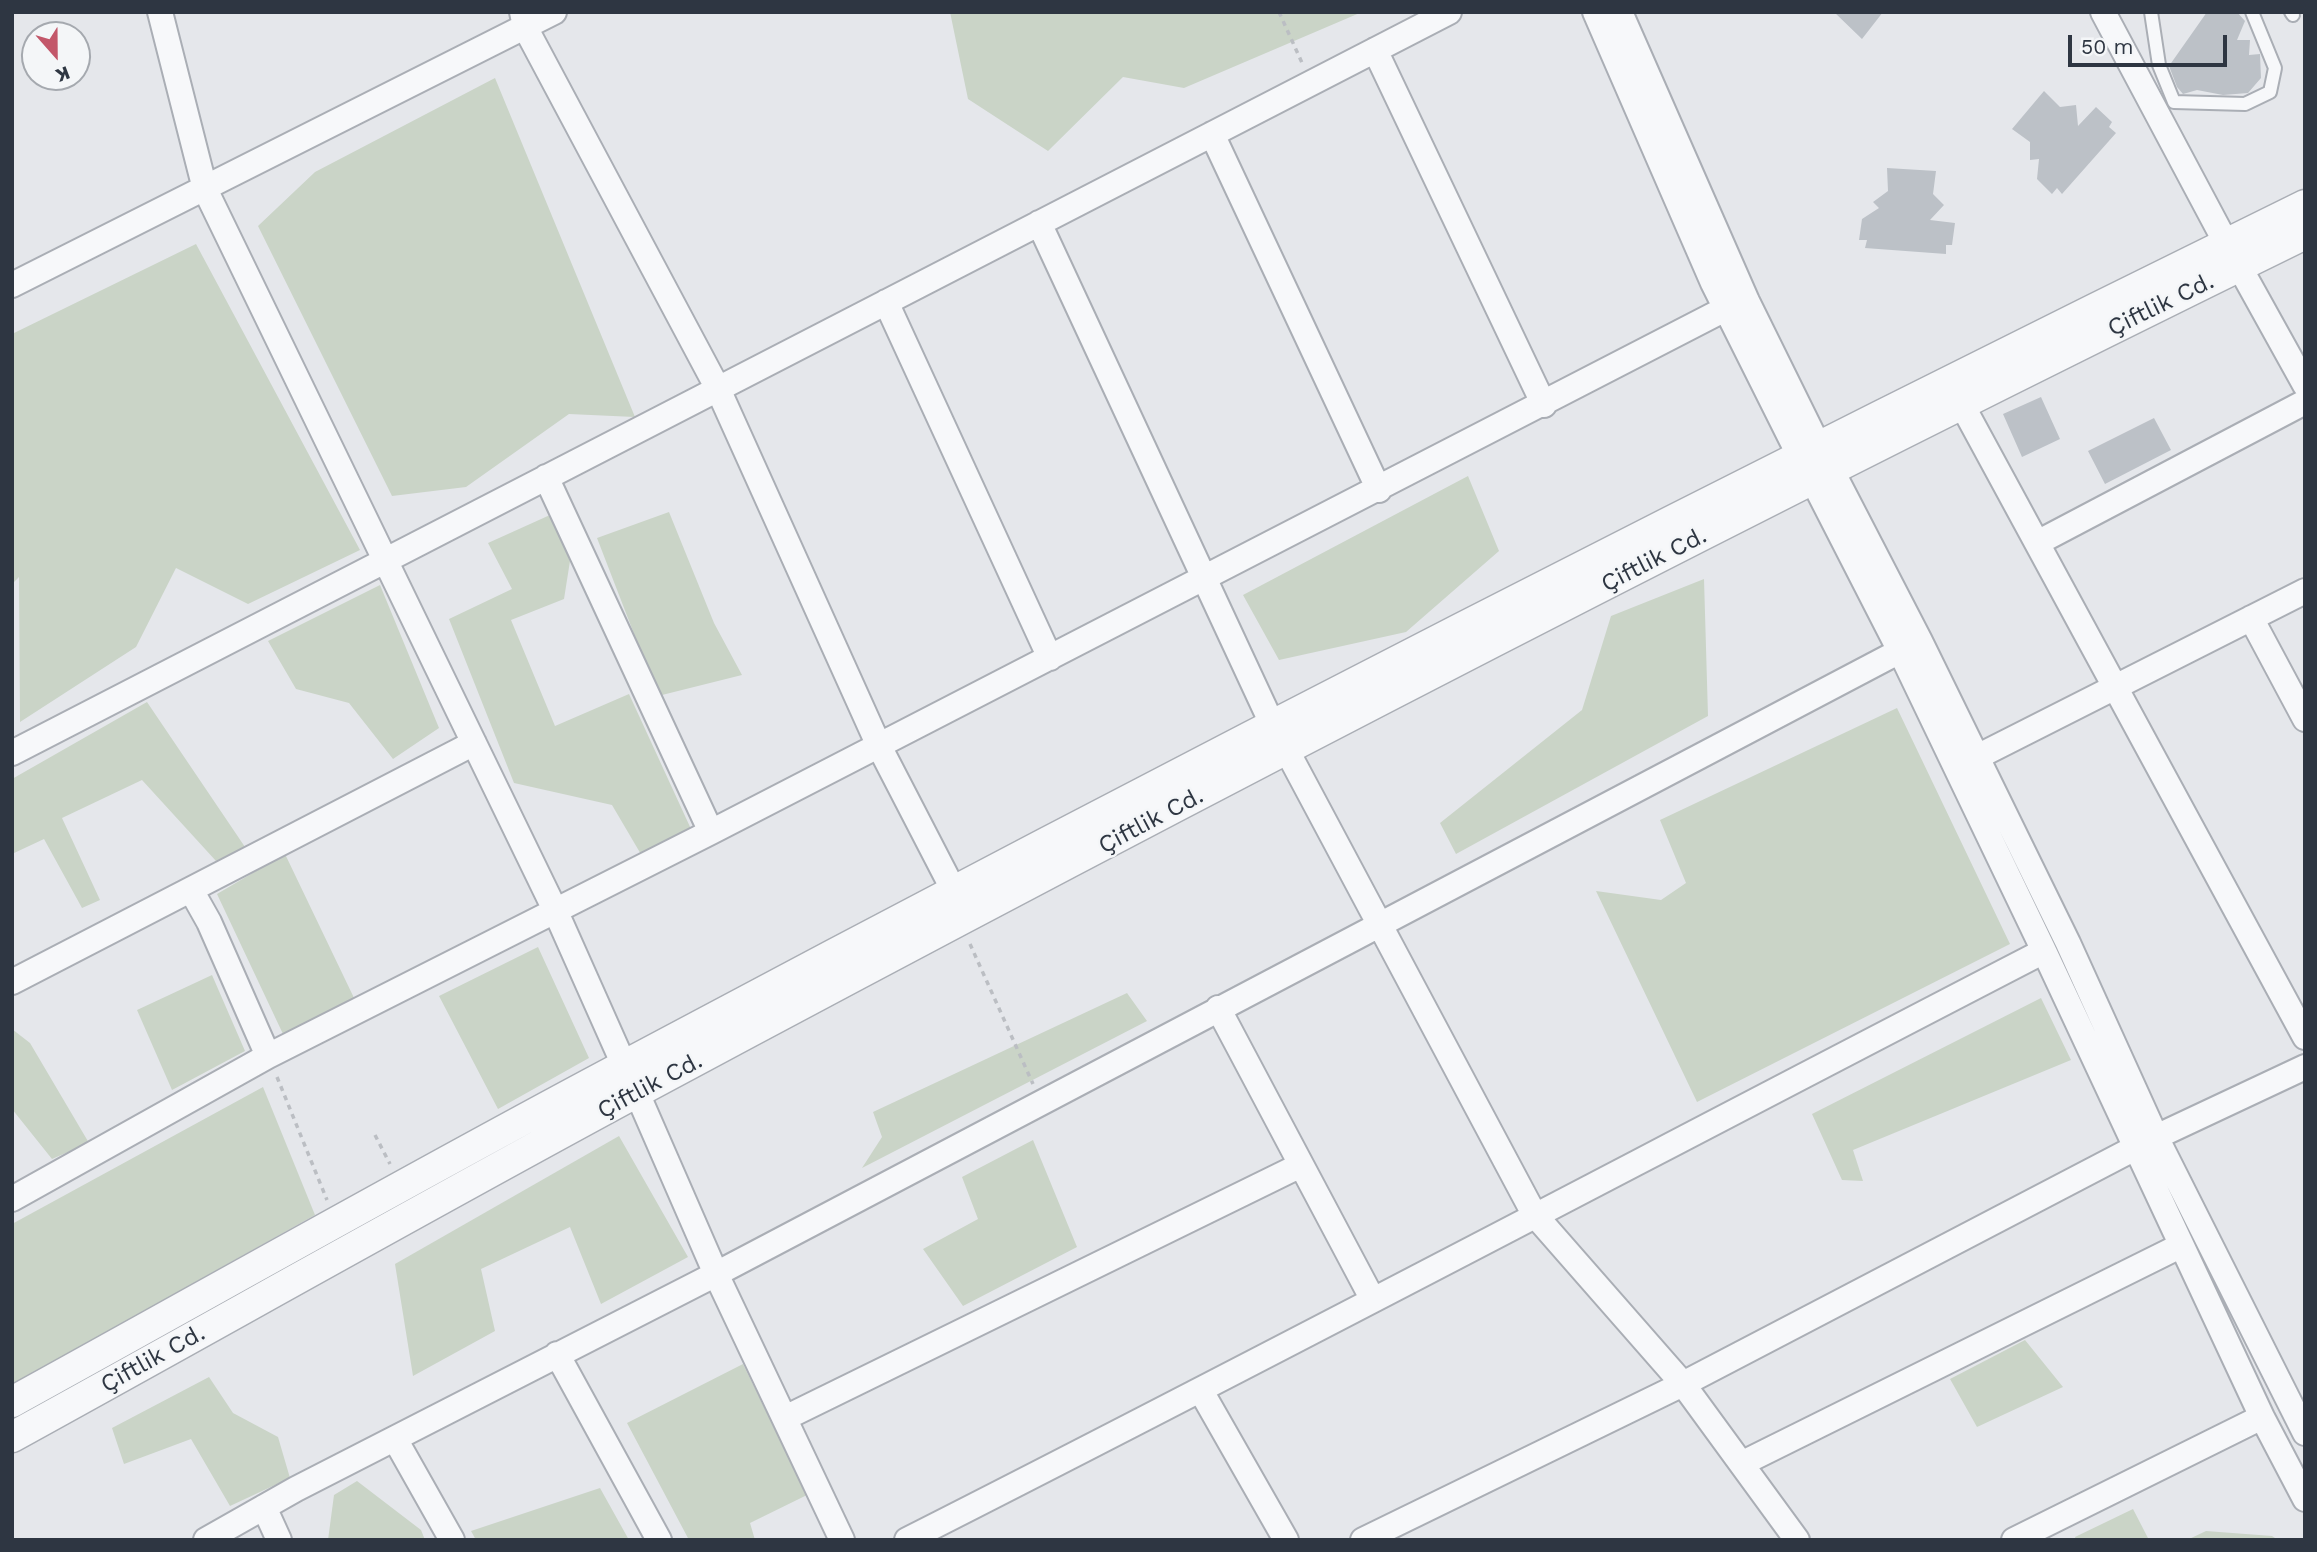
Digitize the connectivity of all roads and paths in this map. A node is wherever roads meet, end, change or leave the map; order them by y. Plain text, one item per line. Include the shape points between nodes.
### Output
1 (160, 12) edge
2 (554, 12) edge
3 (1279, 12) edge
4 (1449, 12) edge
5 (1595, 12) edge
6 (1620, 12) edge
7 (2103, 12) edge
8 (2151, 12) edge
9 (2252, 12) edge
10 (524, 19) edge
11 (1375, 50) junction
12 (1311, 82) junction
13 (1212, 134) junction
14 (205, 189) junction
15 (2305, 205) edge
16 (1039, 223) junction
17 (2305, 234) edge
18 (2233, 255) junction
19 (12, 285) edge
20 (886, 302) junction
21 (1725, 309) junction
22 (2305, 385) edge
23 (718, 389) junction
24 (2305, 402) edge
25 (1961, 403) junction
26 (1544, 405) junction
27 (1815, 462) junction
28 (546, 477) junction
29 (1379, 489) junction
30 (2037, 543) junction
31 (385, 560) junction
32 (1204, 579) junction
33 (2305, 591) edge
34 (2251, 618) junction
35 (1900, 651) junction
36 (1049, 659) junction
37 (2115, 687) junction
38 (2305, 719) edge
39 (1280, 737) junction
40 (474, 743) junction
41 (880, 746) junction
42 (12, 753) edge
43 (1977, 757) junction
44 (711, 832) junction
45 (191, 890) junction
46 (955, 893) junction
47 (555, 910) junction
48 (959, 922) junction
49 (1377, 924) junction
50 (2044, 951) junction
51 (12, 982) edge
52 (1218, 1008) junction
53 (2305, 1037) edge
54 (268, 1056) junction
55 (624, 1065) junction
56 (2305, 1067) edge
57 (636, 1093) junction
58 (1041, 1102) junction
59 (374, 1135) dead end
60 (2146, 1142) junction
61 (1301, 1165) junction
62 (403, 1187) junction
63 (12, 1199) edge
64 (1534, 1214) junction
65 (336, 1224) junction
66 (2180, 1247) junction
67 (716, 1274) junction
68 (1373, 1300) junction
69 (557, 1354) junction
70 (1683, 1384) junction
71 (1201, 1391) junction
72 (12, 1402) edge
73 (2262, 1417) junction
74 (785, 1418) junction
75 (2305, 1433) edge
76 (12, 1437) edge
77 (395, 1438) junction
78 (1743, 1463) junction
79 (2305, 1499) edge
80 (264, 1507) junction
81 (206, 1540) edge
82 (279, 1540) edge
83 (452, 1540) edge
84 (659, 1540) edge
85 (842, 1540) edge
86 (907, 1540) edge
87 (1286, 1540) edge
88 (1363, 1540) edge
89 (1797, 1540) edge
90 (2014, 1540) edge

1 - 14 street
2 - 10 street
3 - 12 path
4 - 11 street
5 - 21 street
6 - 27 street
7 - 18 street
8 - 9 lane via 2159,65 2174,102 2245,104 2270,92 2275,68
10 - 14 street
10 - 23 street
11 - 12 street
11 - 26 street
12 - 13 street
13 - 16 street
13 - 29 street
14 - 19 street
14 - 31 street
15 - 18 street, Çiftlik Cd.
16 - 20 street
16 - 32 street
17 - 18 street, Çiftlik Cd.
18 - 22 street
18 - 25 street, Çiftlik Cd.
18 - 27 street, Çiftlik Cd.
20 - 23 street
20 - 36 street
21 - 26 street
21 - 27 street
23 - 28 street
23 - 41 street
24 - 30 street
25 - 27 street, Çiftlik Cd.
25 - 30 street
26 - 29 street
27 - 35 street
27 - 39 street, Çiftlik Cd.
27 - 43 street
28 - 31 street
28 - 44 street
29 - 32 street
30 - 37 street
31 - 40 street
31 - 42 street
32 - 36 street
32 - 39 street
33 - 34 street
34 - 37 street
34 - 38 street
35 - 49 street
35 - 50 street
36 - 41 street
37 - 43 street
37 - 53 street
39 - 46 street, Çiftlik Cd.
39 - 48 street, Çiftlik Cd.
39 - 49 street
40 - 45 street
40 - 47 street
41 - 44 street
41 - 46 street
43 - 60 street via 2068,943
44 - 47 street
45 - 51 street
45 - 54 street
46 - 55 street, Çiftlik Cd.
47 - 54 street
47 - 55 street
48 - 57 street, Çiftlik Cd.
48 - 58 path
49 - 52 street
49 - 64 street
50 - 60 street
50 - 64 street
52 - 58 street
52 - 61 street
54 - 63 street
54 - 65 path
55 - 57 street
55 - 62 street, Çiftlik Cd.
56 - 60 street
57 - 67 street
57 - 76 street, Çiftlik Cd.
58 - 67 street
59 - 62 path
60 - 66 street
60 - 70 street
60 - 75 street
61 - 68 street
61 - 74 street
62 - 65 street, Çiftlik Cd.
64 - 68 street
64 - 70 street
65 - 72 street, Çiftlik Cd.
66 - 73 street
66 - 78 street
67 - 69 street
67 - 74 street
68 - 71 street
69 - 77 street
69 - 84 street
70 - 78 street
70 - 88 street
71 - 86 street
71 - 87 street
73 - 79 street
73 - 90 street
74 - 85 street
77 - 80 street
77 - 83 street
78 - 89 street
80 - 81 street
80 - 82 street

